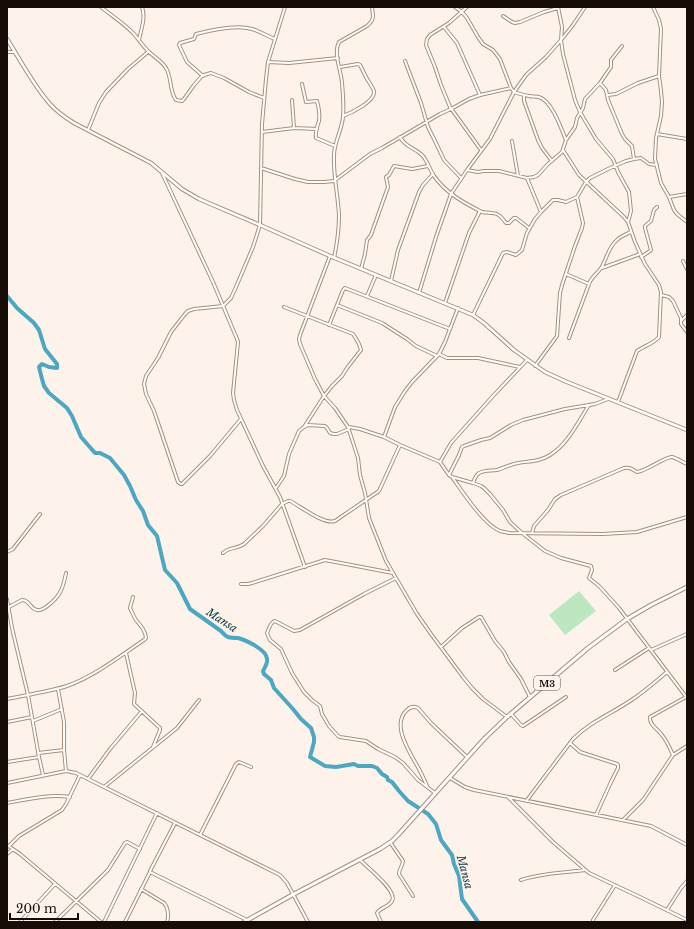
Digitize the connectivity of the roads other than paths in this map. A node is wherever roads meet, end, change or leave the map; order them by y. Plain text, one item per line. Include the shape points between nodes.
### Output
1 (101, 7) edge
2 (142, 7) edge
3 (285, 7) edge
4 (372, 7) edge
5 (454, 7) edge
6 (467, 7) edge
7 (558, 7) edge
8 (585, 7) edge
9 (653, 7) edge
10 (462, 12) junction
11 (503, 16) dead end
12 (444, 27) junction
13 (7, 39) edge
14 (275, 39) junction
15 (139, 40) junction
16 (561, 40) junction
17 (622, 46) dead end
18 (7, 52) edge
19 (15, 52) junction
20 (148, 52) junction
21 (338, 58) junction
22 (405, 61) dead end
23 (268, 62) junction
24 (340, 67) junction
25 (203, 76) junction
26 (659, 76) junction
27 (600, 83) junction
28 (302, 84) dead end
29 (511, 88) junction
30 (514, 92) junction
31 (480, 95) junction
32 (524, 95) junction
33 (608, 96) junction
34 (264, 98) junction
35 (292, 100) dead end
36 (451, 109) junction
37 (580, 112) junction
38 (343, 116) junction
39 (427, 121) junction
40 (294, 128) junction
41 (88, 130) junction
42 (316, 130) junction
43 (262, 132) junction
44 (657, 134) junction
45 (400, 137) junction
46 (687, 139) edge
47 (566, 140) junction
48 (512, 141) dead end
49 (335, 146) junction
50 (481, 150) junction
51 (563, 150) junction
52 (634, 159) junction
53 (552, 161) junction
54 (616, 165) junction
55 (657, 165) junction
56 (428, 166) junction
57 (261, 168) junction
58 (467, 170) junction
59 (161, 172) junction
60 (433, 174) junction
61 (518, 176) junction
62 (461, 178) junction
63 (527, 178) junction
64 (334, 181) junction
65 (586, 182) junction
66 (451, 194) junction
67 (687, 194) edge
68 (577, 197) junction
69 (669, 197) junction
70 (658, 207) dead end
71 (480, 211) junction
72 (541, 212) junction
73 (628, 222) junction
74 (687, 222) edge
75 (260, 225) junction
76 (529, 228) junction
77 (631, 232) junction
78 (640, 254) junction
79 (330, 256) junction
80 (641, 257) junction
81 (334, 258) junction
82 (683, 261) dead end
83 (361, 268) junction
84 (601, 269) junction
85 (687, 269) edge
86 (566, 274) junction
87 (376, 275) junction
88 (391, 281) junction
89 (589, 284) junction
90 (419, 293) junction
91 (661, 295) junction
92 (367, 296) junction
93 (445, 303) junction
94 (336, 305) junction
95 (224, 306) junction
96 (284, 307) dead end
97 (458, 308) junction
98 (473, 315) junction
99 (687, 315) edge
100 (307, 316) junction
101 (681, 321) junction
102 (329, 325) junction
103 (450, 329) junction
104 (687, 332) edge
105 (569, 338) dead end
106 (438, 355) junction
107 (527, 360) junction
108 (535, 366) junction
109 (520, 367) junction
110 (324, 396) junction
111 (610, 399) junction
112 (618, 402) junction
113 (590, 405) junction
114 (241, 419) junction
115 (304, 426) junction
116 (349, 428) junction
117 (687, 430) edge
118 (384, 437) junction
119 (400, 445) junction
120 (440, 462) junction
121 (687, 464) edge
122 (450, 476) junction
123 (473, 483) junction
124 (276, 488) junction
125 (367, 499) junction
126 (282, 504) junction
127 (40, 514) dead end
128 (687, 518) edge
129 (522, 533) junction
130 (532, 533) junction
131 (7, 552) edge
132 (222, 553) dead end
133 (305, 567) junction
134 (66, 573) dead end
135 (393, 573) junction
136 (396, 578) junction
137 (241, 584) dead end
138 (687, 587) edge
139 (134, 597) dead end
140 (7, 599) edge
141 (8, 608) edge
142 (627, 619) junction
143 (687, 634) edge
144 (441, 647) junction
145 (650, 649) junction
146 (126, 653) junction
147 (615, 670) dead end
148 (668, 672) junction
149 (58, 688) junction
150 (28, 695) junction
151 (531, 697) junction
152 (566, 697) dead end
153 (687, 698) edge
154 (7, 699) edge
155 (199, 700) dead end
156 (62, 709) junction
157 (142, 711) junction
158 (510, 714) junction
159 (32, 717) junction
160 (507, 717) junction
161 (33, 721) junction
162 (7, 722) edge
163 (570, 744) junction
164 (687, 746) edge
165 (153, 748) junction
166 (64, 750) junction
167 (38, 753) junction
168 (673, 755) junction
169 (39, 757) junction
170 (467, 757) junction
171 (7, 762) edge
172 (251, 767) dead end
173 (66, 771) junction
174 (43, 775) junction
175 (80, 775) junction
176 (449, 778) junction
177 (88, 779) junction
178 (7, 782) edge
179 (104, 787) junction
180 (428, 788) junction
181 (435, 793) junction
182 (507, 796) junction
183 (70, 797) junction
184 (527, 800) junction
185 (7, 803) edge
186 (157, 813) junction
187 (596, 815) junction
188 (623, 820) junction
189 (175, 823) junction
190 (200, 835) junction
191 (390, 842) junction
192 (8, 846) edge
193 (687, 846) edge
194 (13, 849) junction
195 (140, 849) junction
196 (7, 854) edge
197 (360, 860) junction
198 (585, 870) junction
199 (150, 872) junction
200 (521, 880) dead end
201 (687, 881) edge
202 (56, 884) junction
203 (615, 885) junction
204 (141, 889) junction
205 (294, 894) junction
206 (413, 896) dead end
207 (75, 901) junction
208 (667, 910) junction
209 (57, 920) junction
210 (687, 920) edge
211 (245, 921) edge
212 (20, 922) edge
213 (55, 922) edge
214 (60, 922) edge
215 (102, 922) edge
216 (124, 922) edge
217 (167, 922) edge
218 (308, 922) edge
219 (381, 922) edge
220 (593, 922) edge

1 - 15 street
2 - 15 street via 144,16
3 - 14 street
4 - 21 street via 371,22 339,42 336,52
5 - 10 street
6 - 10 street
7 - 11 street via 515,23
7 - 16 street via 562,27
8 - 16 street
9 - 26 street via 661,29
10 - 12 street
10 - 29 street via 483,44 493,50 500,59
12 - 31 street via 457,43
12 - 36 street via 430,35 426,39 426,45
13 - 19 street
14 - 23 street
14 - 25 street via 245,28 229,27 196,34 194,38 179,45 187,62
15 - 20 street
16 - 30 street via 526,75
16 - 37 street via 570,82
17 - 27 street via 611,60 611,68
18 - 19 street
19 - 41 street via 51,105 63,116
20 - 25 street via 166,68 176,100 184,99
20 - 41 street via 106,92
21 - 23 street via 289,63
21 - 24 street
22 - 39 street
23 - 34 street
24 - 38 street
24 - 38 street via 359,64 374,90 374,95 364,104
25 - 34 street via 208,73 215,74
26 - 33 street
26 - 44 street via 662,102
27 - 33 street
27 - 37 street via 585,99
28 - 42 street via 306,102 317,101 319,107
29 - 30 street
29 - 31 street
30 - 32 street
30 - 50 street via 490,139
31 - 36 street
32 - 47 street via 538,97 548,105 555,114
32 - 53 street via 538,140
33 - 52 street via 622,134 632,146
34 - 43 street
35 - 40 street
36 - 39 street
36 - 50 street
37 - 47 street via 575,127
37 - 54 street
38 - 49 street
39 - 45 street
39 - 62 street via 442,157
40 - 42 street
40 - 43 street
41 - 59 street via 147,160
42 - 49 street via 316,138
43 - 57 street
44 - 46 street
44 - 55 street
45 - 56 street via 423,156
45 - 64 street via 370,154
47 - 51 street
48 - 61 street
49 - 64 street
50 - 58 street
51 - 53 street
51 - 65 street
52 - 54 street
52 - 55 street via 641,158 649,164
53 - 63 street via 538,175
54 - 65 street
54 - 73 street via 629,192 631,211
55 - 69 street
56 - 60 street
56 - 83 street via 412,169 394,166 386,177 388,187 367,240
57 - 64 street via 308,182
57 - 75 street
58 - 61 street via 499,171
58 - 62 street
59 - 75 street via 199,200
59 - 95 street
60 - 66 street via 440,185
60 - 88 street via 420,192 398,250
61 - 63 street
62 - 66 street
63 - 72 street
64 - 81 street via 339,216
65 - 68 street
65 - 73 street
66 - 71 street
66 - 90 street
67 - 69 street
68 - 72 street via 566,202 555,200
68 - 86 street via 583,222
69 - 74 street via 674,210
70 - 80 street via 654,210 651,221 645,226 651,250
71 - 76 street via 494,212 507,224 516,218
71 - 93 street
72 - 76 street
73 - 77 street
75 - 79 street
75 - 95 street via 236,287
76 - 98 street via 524,248 519,254 503,253
77 - 78 street
77 - 84 street via 615,242
78 - 80 street
78 - 84 street
79 - 81 street
79 - 100 street
80 - 91 street via 658,285
81 - 83 street
82 - 85 street
83 - 87 street
84 - 89 street
86 - 89 street
86 - 108 street via 560,293 557,336
87 - 88 street
87 - 92 street
88 - 90 street
89 - 105 street
90 - 93 street
91 - 101 street via 672,298
91 - 112 street via 659,337 637,350
92 - 94 street via 345,288
92 - 103 street
93 - 97 street
94 - 102 street
94 - 106 street via 382,323 416,346
95 - 114 street via 238,342 233,393
95 - 114 street via 194,309 185,314 171,332 146,376 144,388 178,482 181,484 210,456
96 - 100 street
97 - 98 street
97 - 103 street
98 - 107 street
99 - 101 street
100 - 102 street
100 - 110 street via 299,339 300,344
101 - 104 street
102 - 110 street via 353,334 360,350
103 - 106 street
106 - 109 street via 447,358 478,358
106 - 118 street via 405,391 395,407
107 - 108 street
107 - 109 street
108 - 111 street via 561,380
109 - 120 street via 451,443
110 - 115 street
110 - 116 street
111 - 112 street
111 - 113 street
112 - 117 street
113 - 122 street via 523,420 490,438 462,447
113 - 123 street via 558,450 540,460 479,473
114 - 124 street
115 - 116 street via 325,426 334,434
115 - 124 street via 291,448 284,476
116 - 118 street
116 - 125 street
118 - 119 street
119 - 120 street
119 - 125 street via 381,488
120 - 122 street
121 - 130 street via 668,457 641,472 624,468 568,492 555,499 534,526
122 - 123 street
122 - 129 street via 491,525 509,533
123 - 129 street via 490,494 510,522
124 - 126 street
125 - 126 street via 332,522 313,515 290,500
125 - 135 street via 369,518
126 - 132 street via 244,544
126 - 133 street
127 - 131 street via 13,549
128 - 130 street via 637,532
129 - 130 street
129 - 142 street via 552,555 590,566 592,570 589,578
133 - 135 street via 325,560
133 - 137 street
134 - 141 street via 61,592 55,601 43,609 35,609 24,600
135 - 136 street
136 - 144 street via 417,614
136 - 180 street via 300,630 294,631 274,621 267,633 270,640 281,649 304,692 320,706 334,733 340,737 369,742 395,757
138 - 142 main road, M3
139 - 146 street via 130,608 146,638
140 - 141 street
141 - 150 street
142 - 145 street
142 - 151 main road, M3
143 - 145 street
144 - 151 street via 462,628 482,617
144 - 160 street via 472,688
145 - 147 street
145 - 148 street
146 - 149 street via 85,678
146 - 157 street via 135,693 134,704
148 - 153 street
148 - 163 street via 632,699 583,730
149 - 150 street
149 - 156 street
150 - 154 street
150 - 159 street
151 - 158 main road, M3
152 - 158 street via 523,726
153 - 168 street via 650,717
155 - 165 street via 177,728
156 - 161 street
156 - 166 street
157 - 165 street via 160,728
157 - 177 street
158 - 160 main road, M3
159 - 161 street
159 - 162 street
160 - 170 main road, M3
161 - 167 street
163 - 184 street
163 - 187 street via 580,752 618,765
164 - 168 street
165 - 179 street
166 - 167 street
166 - 173 street
167 - 169 street
168 - 188 street via 642,800
169 - 171 street
169 - 174 street
170 - 176 main road, M3
170 - 180 street via 418,708 415,706 408,709 401,719 402,734
172 - 190 street via 239,762 236,764
173 - 174 street
173 - 175 street
174 - 178 street
175 - 177 street
175 - 183 street
176 - 181 main road, M3
176 - 182 street via 474,790
177 - 179 street
179 - 186 street
180 - 181 street
181 - 191 main road, M3
182 - 184 street
182 - 198 street
183 - 185 street via 44,796
183 - 192 street via 62,810 19,836
184 - 187 street
186 - 189 street
186 - 195 street
187 - 188 street
188 - 193 street via 651,826
189 - 190 street
189 - 199 street
190 - 205 street via 280,875
191 - 197 main road, M3
191 - 206 street via 403,861 399,874
192 - 194 street
194 - 196 street
194 - 202 street
195 - 207 street via 126,843 108,870
195 - 215 street
197 - 205 main road, M3
197 - 219 street via 393,894 392,902 377,912
198 - 200 street
198 - 203 street
199 - 204 street
199 - 211 street
201 - 208 street
202 - 207 street
202 - 212 street
203 - 208 street
203 - 220 street
204 - 216 street
204 - 217 street via 166,905
205 - 211 main road, M3
205 - 218 street
207 - 209 street
207 - 215 street
208 - 210 street
209 - 213 street
209 - 214 street

